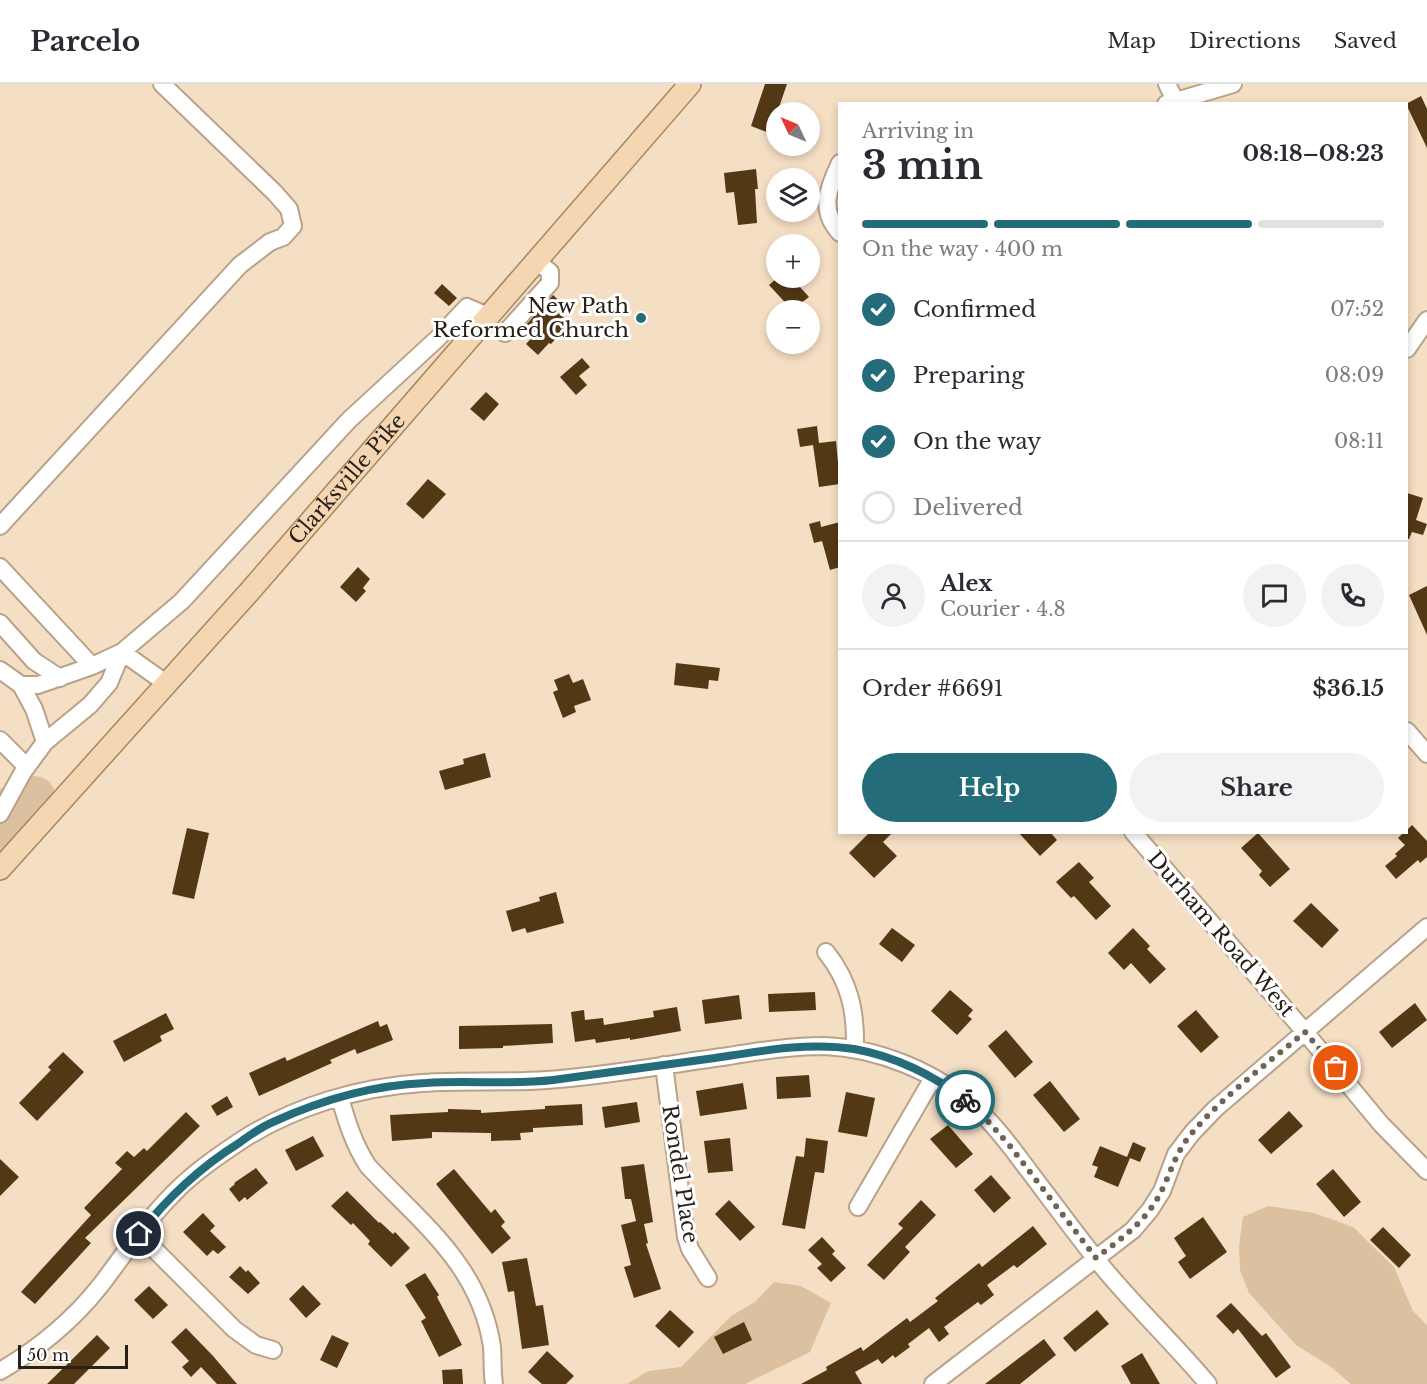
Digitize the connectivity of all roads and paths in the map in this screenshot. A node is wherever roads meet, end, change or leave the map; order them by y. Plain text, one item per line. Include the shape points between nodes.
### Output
1 (162, 84) edge
2 (690, 84) edge
3 (1167, 84) edge
4 (1233, 84) edge
5 (1171, 102) edge
6 (838, 167) edge
7 (838, 230) edge
8 (537, 261) junction
9 (488, 316) junction
10 (1427, 320) edge
11 (505, 333) dead end
12 (1408, 348) edge
13 (0, 526) edge
14 (0, 567) edge
15 (0, 623) edge
16 (122, 651) junction
17 (92, 666) junction
18 (0, 670) edge
19 (60, 678) junction
20 (167, 684) junction
21 (21, 685) junction
22 (1408, 732) edge
23 (0, 740) edge
24 (45, 742) junction
25 (1427, 754) edge
26 (27, 767) junction
27 (2, 807) edge
28 (1135, 834) edge
29 (0, 869) edge
30 (1427, 927) edge
31 (826, 952) dead end
32 (1305, 1032) junction
33 (855, 1050) junction
34 (664, 1065) junction
35 (933, 1078) junction
36 (340, 1098) junction
37 (1427, 1171) edge
38 (858, 1207) dead end
39 (139, 1234) junction
40 (1096, 1258) junction
41 (708, 1278) dead end
42 (273, 1350) dead end
43 (0, 1371) edge
44 (494, 1384) edge
45 (933, 1384) edge
46 (1208, 1384) edge

1 - 13 street via 275,193 289,209 292,226 283,237 240,265
2 - 8 main road, Clarksville Pike
3 - 5 street
4 - 5 street
6 - 7 street via 826,198 829,217
8 - 9 main road, Clarksville Pike
8 - 11 street via 550,272 550,283
9 - 16 street via 468,307 349,420 182,601
9 - 20 main road, Clarksville Pike
10 - 12 street
14 - 17 street
15 - 19 street via 34,661
16 - 17 street
16 - 20 street
16 - 24 street via 109,683 90,705
17 - 19 street
18 - 21 street
19 - 21 street via 38,685
20 - 29 main road, Clarksville Pike
21 - 24 street
22 - 25 street
23 - 26 street
24 - 26 street
26 - 27 street
28 - 32 street, Durham Road West
30 - 32 street
31 - 33 street via 851,996
32 - 37 street, Durham Road West via 1381,1124
32 - 40 street via 1215,1108 1176,1154 1150,1210 1133,1230
33 - 34 street via 824,1046 781,1048
33 - 35 street via 884,1056
34 - 36 street via 550,1080 395,1085
34 - 41 street, Rondel Place via 686,1237
35 - 38 street
35 - 40 street via 977,1109 994,1127
36 - 39 street via 272,1122 219,1156 173,1194
36 - 44 street via 363,1159 445,1245 474,1288 492,1347
39 - 42 street via 234,1329 256,1345
39 - 43 street via 76,1312
40 - 45 street
40 - 46 street

